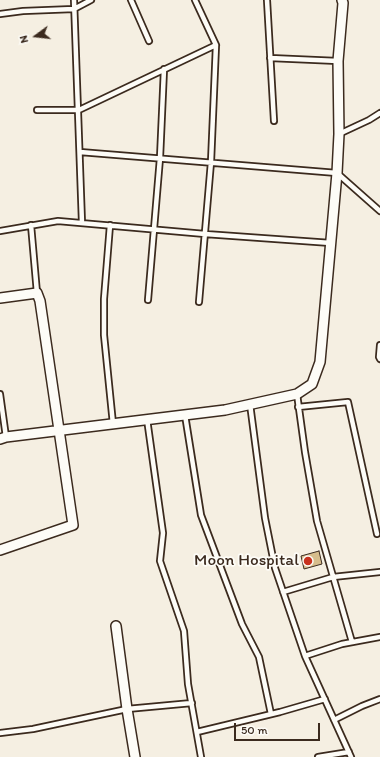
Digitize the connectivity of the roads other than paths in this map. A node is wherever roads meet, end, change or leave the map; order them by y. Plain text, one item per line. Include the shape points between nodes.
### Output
1 (74, 0) edge
2 (90, 0) edge
3 (131, 0) edge
4 (195, 0) edge
5 (267, 0) edge
6 (342, 0) edge
7 (74, 9) junction
8 (0, 14) edge
9 (149, 41) dead end
10 (216, 45) junction
11 (270, 58) junction
12 (338, 61) junction
13 (164, 69) junction
14 (37, 110) dead end
15 (79, 110) junction
16 (380, 113) edge
17 (274, 121) dead end
18 (339, 134) junction
19 (80, 152) junction
20 (160, 158) junction
21 (211, 162) junction
22 (337, 173) junction
23 (380, 211) edge
24 (82, 223) junction
25 (31, 225) junction
26 (110, 225) junction
27 (154, 229) junction
28 (0, 231) edge
29 (205, 234) junction
30 (331, 243) junction
31 (37, 293) junction
32 (0, 298) edge
33 (148, 300) dead end
34 (200, 302) dead end
35 (380, 345) edge
36 (380, 359) edge
37 (0, 394) edge
38 (297, 394) junction
39 (250, 404) junction
40 (298, 407) junction
41 (185, 415) junction
42 (147, 419) junction
43 (113, 424) junction
44 (59, 430) junction
45 (3, 438) edge
46 (377, 534) dead end
47 (0, 550) edge
48 (380, 572) edge
49 (333, 577) junction
50 (283, 592) junction
51 (116, 626) dead end
52 (380, 637) edge
53 (352, 642) junction
54 (305, 656) junction
55 (325, 699) junction
56 (380, 699) edge
57 (192, 703) junction
58 (127, 709) junction
59 (271, 714) junction
60 (334, 720) junction
61 (197, 732) junction
62 (0, 733) edge
63 (349, 752) junction
64 (135, 757) edge
65 (201, 757) edge
66 (318, 757) edge
67 (351, 757) edge

1 - 7 lane
2 - 7 lane
3 - 9 lane
4 - 10 lane
5 - 11 lane
6 - 12 street
7 - 8 lane
7 - 15 lane
10 - 13 lane
10 - 21 lane
11 - 12 lane
11 - 17 lane
12 - 18 street
13 - 15 lane
13 - 20 lane
14 - 15 lane
15 - 19 lane
16 - 18 lane
18 - 22 street
19 - 20 lane
19 - 24 lane
20 - 21 lane
20 - 27 lane
21 - 22 lane
21 - 29 lane
22 - 23 lane
22 - 30 street
24 - 25 lane via 58,220
24 - 26 lane
25 - 28 lane
25 - 31 lane
26 - 27 lane
26 - 43 lane via 104,335
27 - 29 lane
27 - 33 lane
29 - 30 lane
29 - 34 lane
30 - 38 street via 320,362 312,384
31 - 32 street
31 - 44 street
35 - 36 lane
37 - 45 lane
38 - 39 street
38 - 40 lane
39 - 41 street
39 - 50 lane via 265,518 275,568
40 - 46 lane via 348,402
40 - 49 lane via 317,521
41 - 42 street
41 - 59 lane via 201,515 242,624 259,657
42 - 43 street
42 - 57 lane via 163,533 160,561 184,631
43 - 44 street
44 - 45 street
44 - 47 street via 73,525
48 - 49 lane
49 - 50 lane
49 - 53 lane
50 - 54 lane
51 - 58 street
52 - 53 lane
53 - 54 lane
54 - 55 lane
55 - 59 lane
55 - 60 lane
56 - 60 lane
57 - 58 lane
57 - 61 lane
58 - 62 lane via 33,729
58 - 64 street
59 - 61 lane
60 - 63 lane
61 - 65 lane
63 - 66 lane
63 - 67 lane

